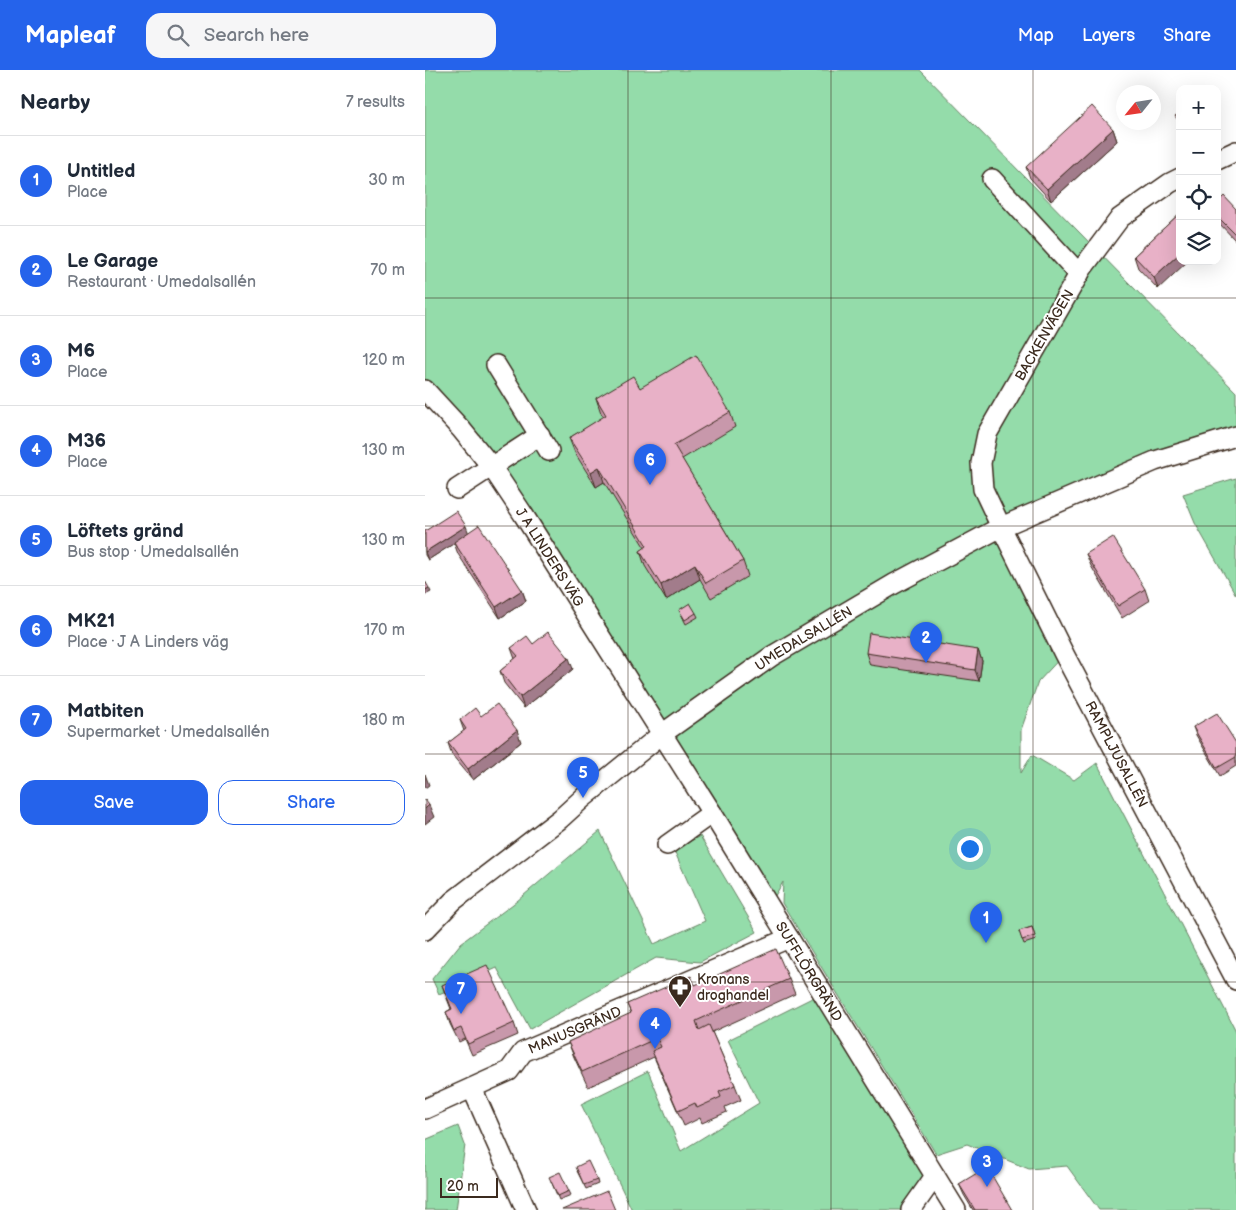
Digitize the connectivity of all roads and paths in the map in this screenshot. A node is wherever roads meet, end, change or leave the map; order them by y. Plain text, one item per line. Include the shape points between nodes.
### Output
1 (1236, 151) edge
2 (1221, 158) edge
3 (992, 179) dead end
4 (1176, 186) edge
5 (1079, 274) junction
6 (496, 365) dead end
7 (425, 390) edge
8 (1236, 436) edge
9 (491, 466) junction
10 (457, 488) dead end
11 (1001, 527) junction
12 (662, 734) junction
13 (712, 813) junction
14 (667, 845) dead end
15 (425, 930) edge
16 (789, 938) junction
17 (1236, 980) edge
18 (472, 1088) junction
19 (425, 1109) edge
20 (935, 1176) junction
21 (526, 1210) edge
22 (911, 1210) edge
23 (955, 1210) edge

1 - 2 street
3 - 5 street
4 - 5 street, BACKENVÄGEN via 1120,218
5 - 11 street, BACKENVÄGEN via 987,434 981,463 983,489
6 - 9 street via 544,443
7 - 9 street, J A LINDERS VÄG
8 - 11 street, UMEDALSALLÉN via 1155,461
9 - 10 street
9 - 12 street, J A LINDERS VÄG
11 - 12 street, UMEDALSALLÉN via 894,584 772,656
11 - 17 street, RAMPLJUSALLÉN via 1064,654
12 - 13 street, SUFFLÖRGRÄND
12 - 15 street, UMEDALSALLÉN via 560,819 453,901
13 - 14 street
13 - 16 street, SUFFLÖRGRÄND
16 - 18 street, MANUSGRÄND via 523,1052 509,1071
16 - 20 street, SUFFLÖRGRÄND
18 - 19 street, MANUSGRÄND
18 - 21 street
20 - 22 street
20 - 23 street, SUFFLÖRGRÄND

